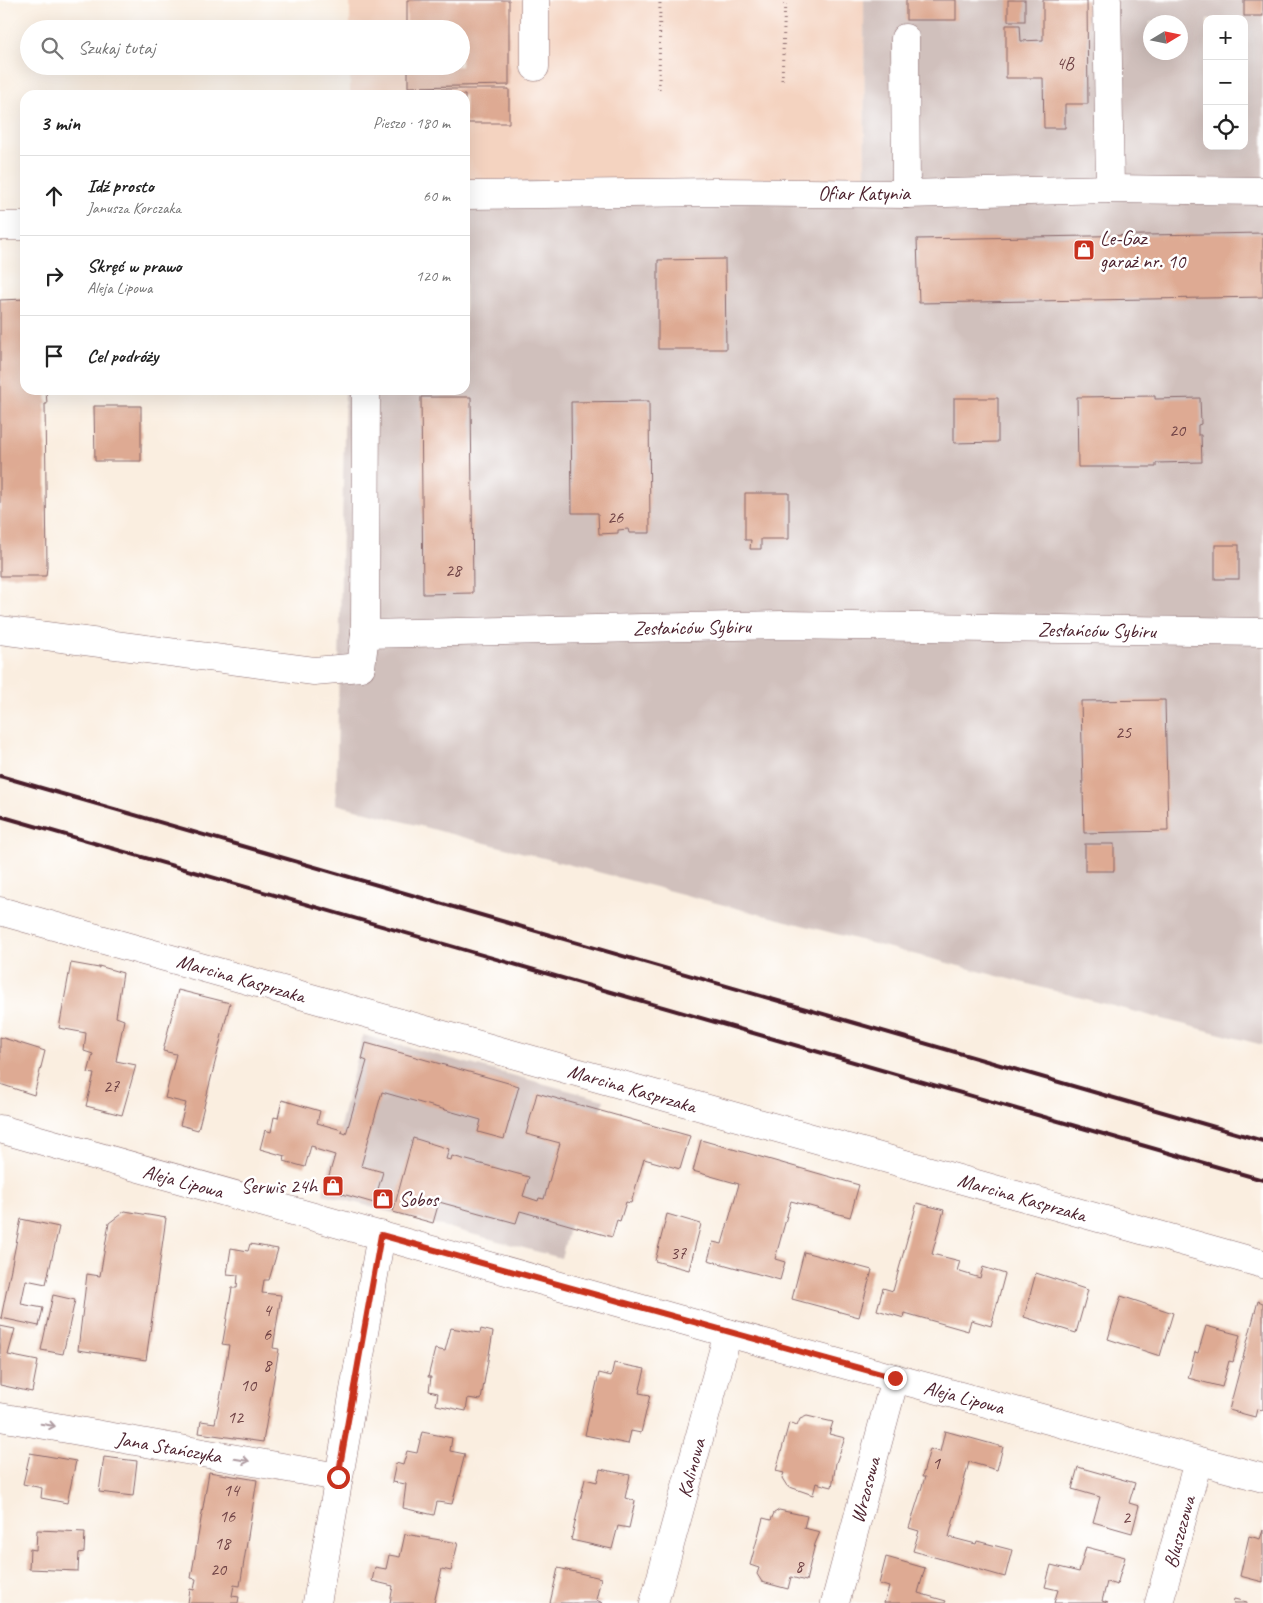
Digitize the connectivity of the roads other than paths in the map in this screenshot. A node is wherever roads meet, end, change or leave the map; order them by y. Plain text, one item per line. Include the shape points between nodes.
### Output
1 (535, 0) edge
2 (1107, 0) edge
3 (905, 38) dead end
4 (535, 67) dead end
5 (1110, 189) junction
6 (1263, 191) edge
7 (906, 194) junction
8 (470, 195) edge
9 (0, 226) edge
10 (20, 226) edge
11 (366, 395) edge
12 (0, 630) edge
13 (1263, 632) edge
14 (365, 634) junction
15 (0, 911) edge
16 (0, 1129) edge
17 (381, 1235) junction
18 (1263, 1264) edge
19 (728, 1333) junction
20 (895, 1378) junction
21 (0, 1417) edge
22 (1198, 1460) junction
23 (338, 1477) junction
24 (1263, 1478) edge
25 (317, 1603) edge
26 (654, 1603) edge
27 (835, 1603) edge
28 (1159, 1603) edge

1 - 4 street
2 - 5 street
3 - 7 street
5 - 6 street, Ofiar Katynia
5 - 7 street, Ofiar Katynia
7 - 8 street, Ofiar Katynia
9 - 10 street
11 - 14 street
12 - 14 street via 314,671 361,667
13 - 14 street, Zesłańców Sybiru via 784,625
15 - 18 street, Marcina Kasprzaka
16 - 17 street, Aleja Lipowa
17 - 19 street, Aleja Lipowa
17 - 23 street
19 - 20 street, Aleja Lipowa
19 - 26 street, Kalinowa
20 - 22 street, Aleja Lipowa
20 - 27 street, Wrzosowa
21 -> 23 street, Jana Stańczyka
22 - 24 street, Aleja Lipowa
22 - 28 street, Bluszczowa
23 - 25 street

